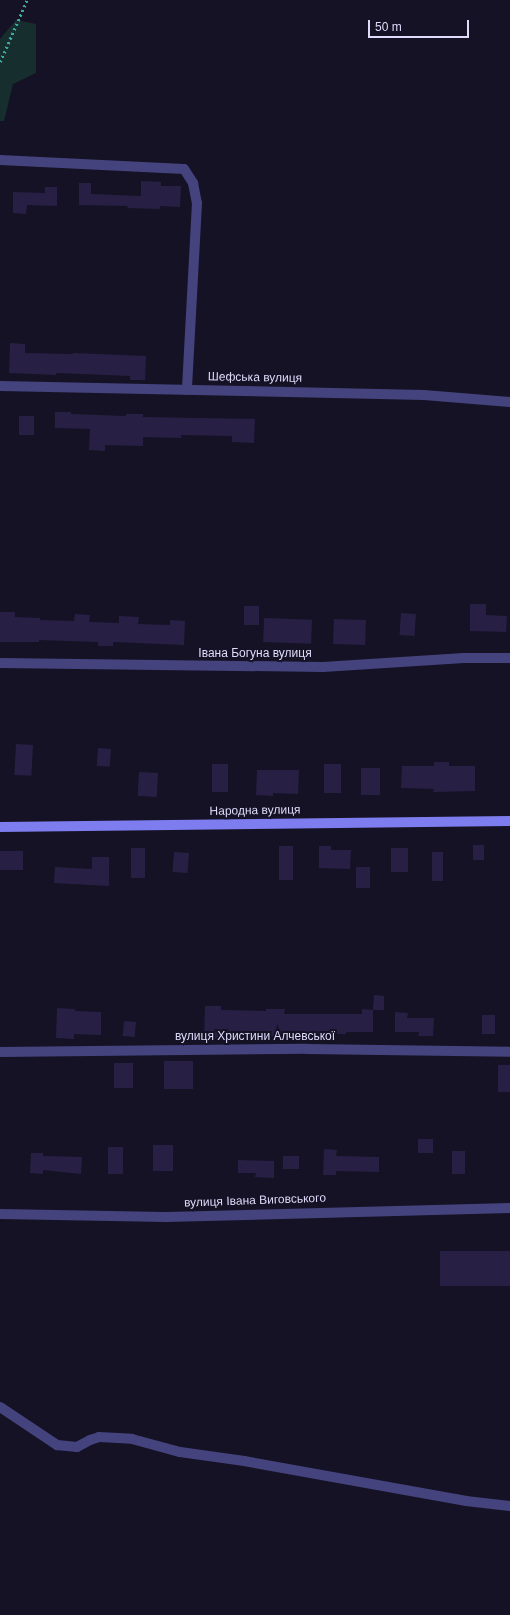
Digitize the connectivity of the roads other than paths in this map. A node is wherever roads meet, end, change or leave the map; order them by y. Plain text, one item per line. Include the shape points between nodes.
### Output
1 (0, 160) edge
2 (0, 386) edge
3 (187, 390) junction
4 (510, 402) edge
5 (510, 658) edge
6 (0, 663) edge
7 (510, 821) edge
8 (0, 827) edge
9 (0, 1052) edge
10 (510, 1052) edge
11 (510, 1208) edge
12 (0, 1214) edge
13 (0, 1407) edge
14 (510, 1506) edge

1 - 3 street via 184,169 193,183 198,203
2 - 3 street, Шефська вулиця
3 - 4 street, Шефська вулиця via 424,394
5 - 6 street, Івана Богуна вулиця via 464,658 323,667
7 - 8 street, Народна вулиця
9 - 10 street, вулиця Христини Алчевської via 307,1049
11 - 12 street, вулиця Івана Виговського via 166,1217
13 - 14 street via 57,1445 77,1447 99,1437 132,1439 180,1452 244,1460 466,1501

